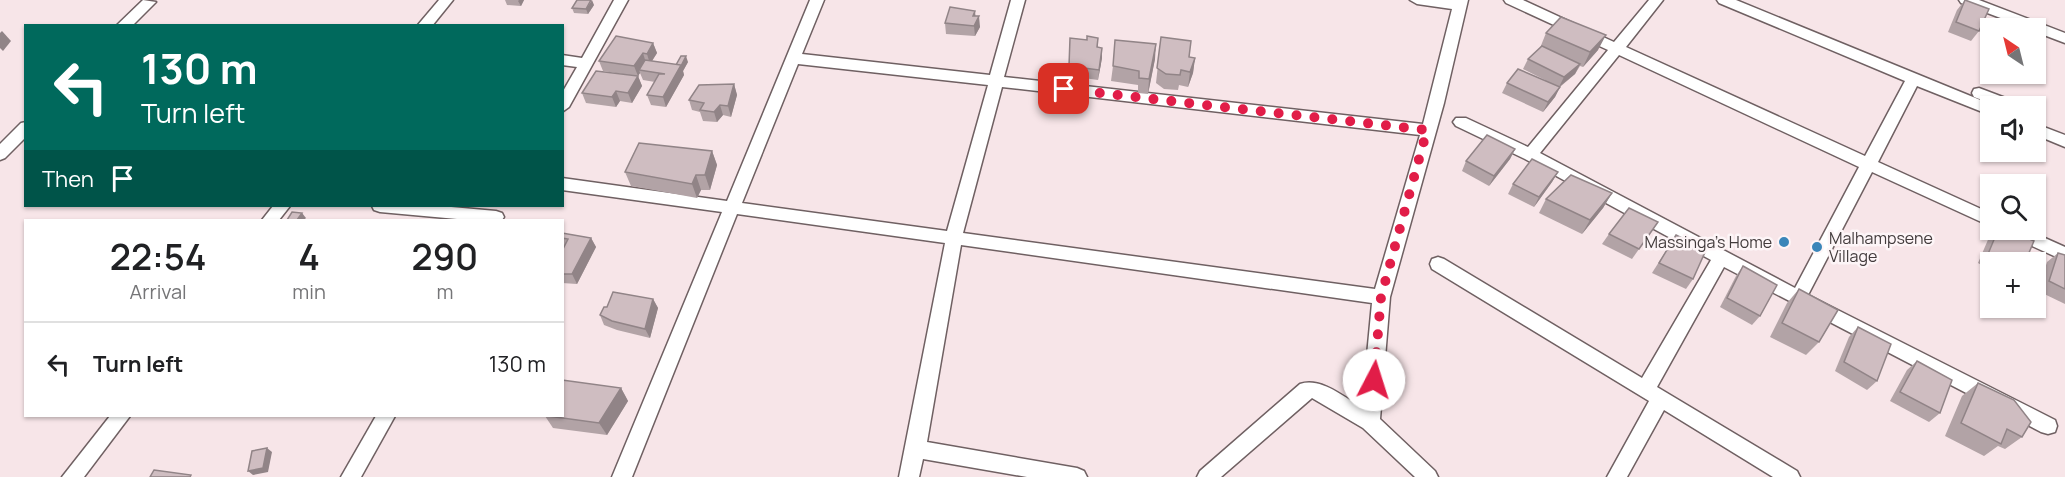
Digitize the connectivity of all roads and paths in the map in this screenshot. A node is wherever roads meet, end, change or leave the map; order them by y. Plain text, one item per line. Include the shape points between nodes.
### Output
1 (446, 0) edge
2 (621, 0) edge
3 (817, 0) edge
4 (1018, 0) edge
5 (1417, 0) edge
6 (1511, 0) edge
7 (1656, 0) edge
8 (1724, 0) edge
9 (1750, 0) edge
10 (1966, 0) edge
11 (149, 2) dead end
12 (1460, 2) edge
13 (125, 24) edge
14 (426, 24) edge
15 (2065, 38) edge
16 (1615, 48) junction
17 (792, 58) junction
18 (564, 60) edge
19 (587, 63) junction
20 (1914, 78) junction
21 (995, 81) junction
22 (1986, 96) edge
23 (564, 103) edge
24 (1980, 106) edge
25 (2046, 121) edge
26 (1461, 122) dead end
27 (24, 129) edge
28 (2065, 129) edge
29 (1427, 130) junction
30 (2046, 133) edge
31 (2065, 141) edge
32 (0, 154) edge
33 (1530, 155) junction
34 (1867, 164) junction
35 (564, 184) edge
36 (281, 207) edge
37 (395, 207) edge
38 (731, 208) junction
39 (498, 214) edge
40 (1980, 215) edge
41 (271, 219) edge
42 (954, 237) junction
43 (2034, 240) edge
44 (2065, 254) edge
45 (1721, 258) junction
46 (1438, 264) dead end
47 (1799, 296) junction
48 (1381, 297) junction
49 (1652, 394) junction
50 (120, 417) edge
51 (385, 417) edge
52 (1370, 422) junction
53 (2048, 426) dead end
54 (916, 449) junction
55 (72, 477) edge
56 (351, 477) edge
57 (622, 477) edge
58 (909, 477) edge
59 (1077, 477) edge
60 (1207, 477) edge
61 (1428, 477) edge
62 (1617, 477) edge
63 (1790, 477) edge

1 - 14 street
2 - 19 street
3 - 17 street
4 - 21 street
5 - 12 street
6 - 16 street
7 - 16 street
8 - 20 street
9 - 22 street
10 - 15 street
11 - 13 street
12 - 29 street
16 - 33 street
16 - 34 street
17 - 21 street
17 - 38 street
18 - 19 street
19 - 23 street
20 - 24 street
20 - 34 street
21 - 29 street
21 - 42 street
25 - 28 street
26 - 33 street
27 - 32 street
29 - 48 street
30 - 31 street
33 - 45 street
34 - 40 street
34 - 47 street
35 - 38 street
36 - 41 street
37 - 39 street
38 - 42 street
38 - 57 street
42 - 48 street
42 - 54 street
43 - 44 street
45 - 47 street
45 - 49 street
46 - 49 street
47 - 53 street
48 - 52 street
49 - 62 street
49 - 63 street
50 - 55 street
51 - 56 street
52 - 60 street via 1316,390 1306,390
52 - 61 street
54 - 58 street
54 - 59 street

